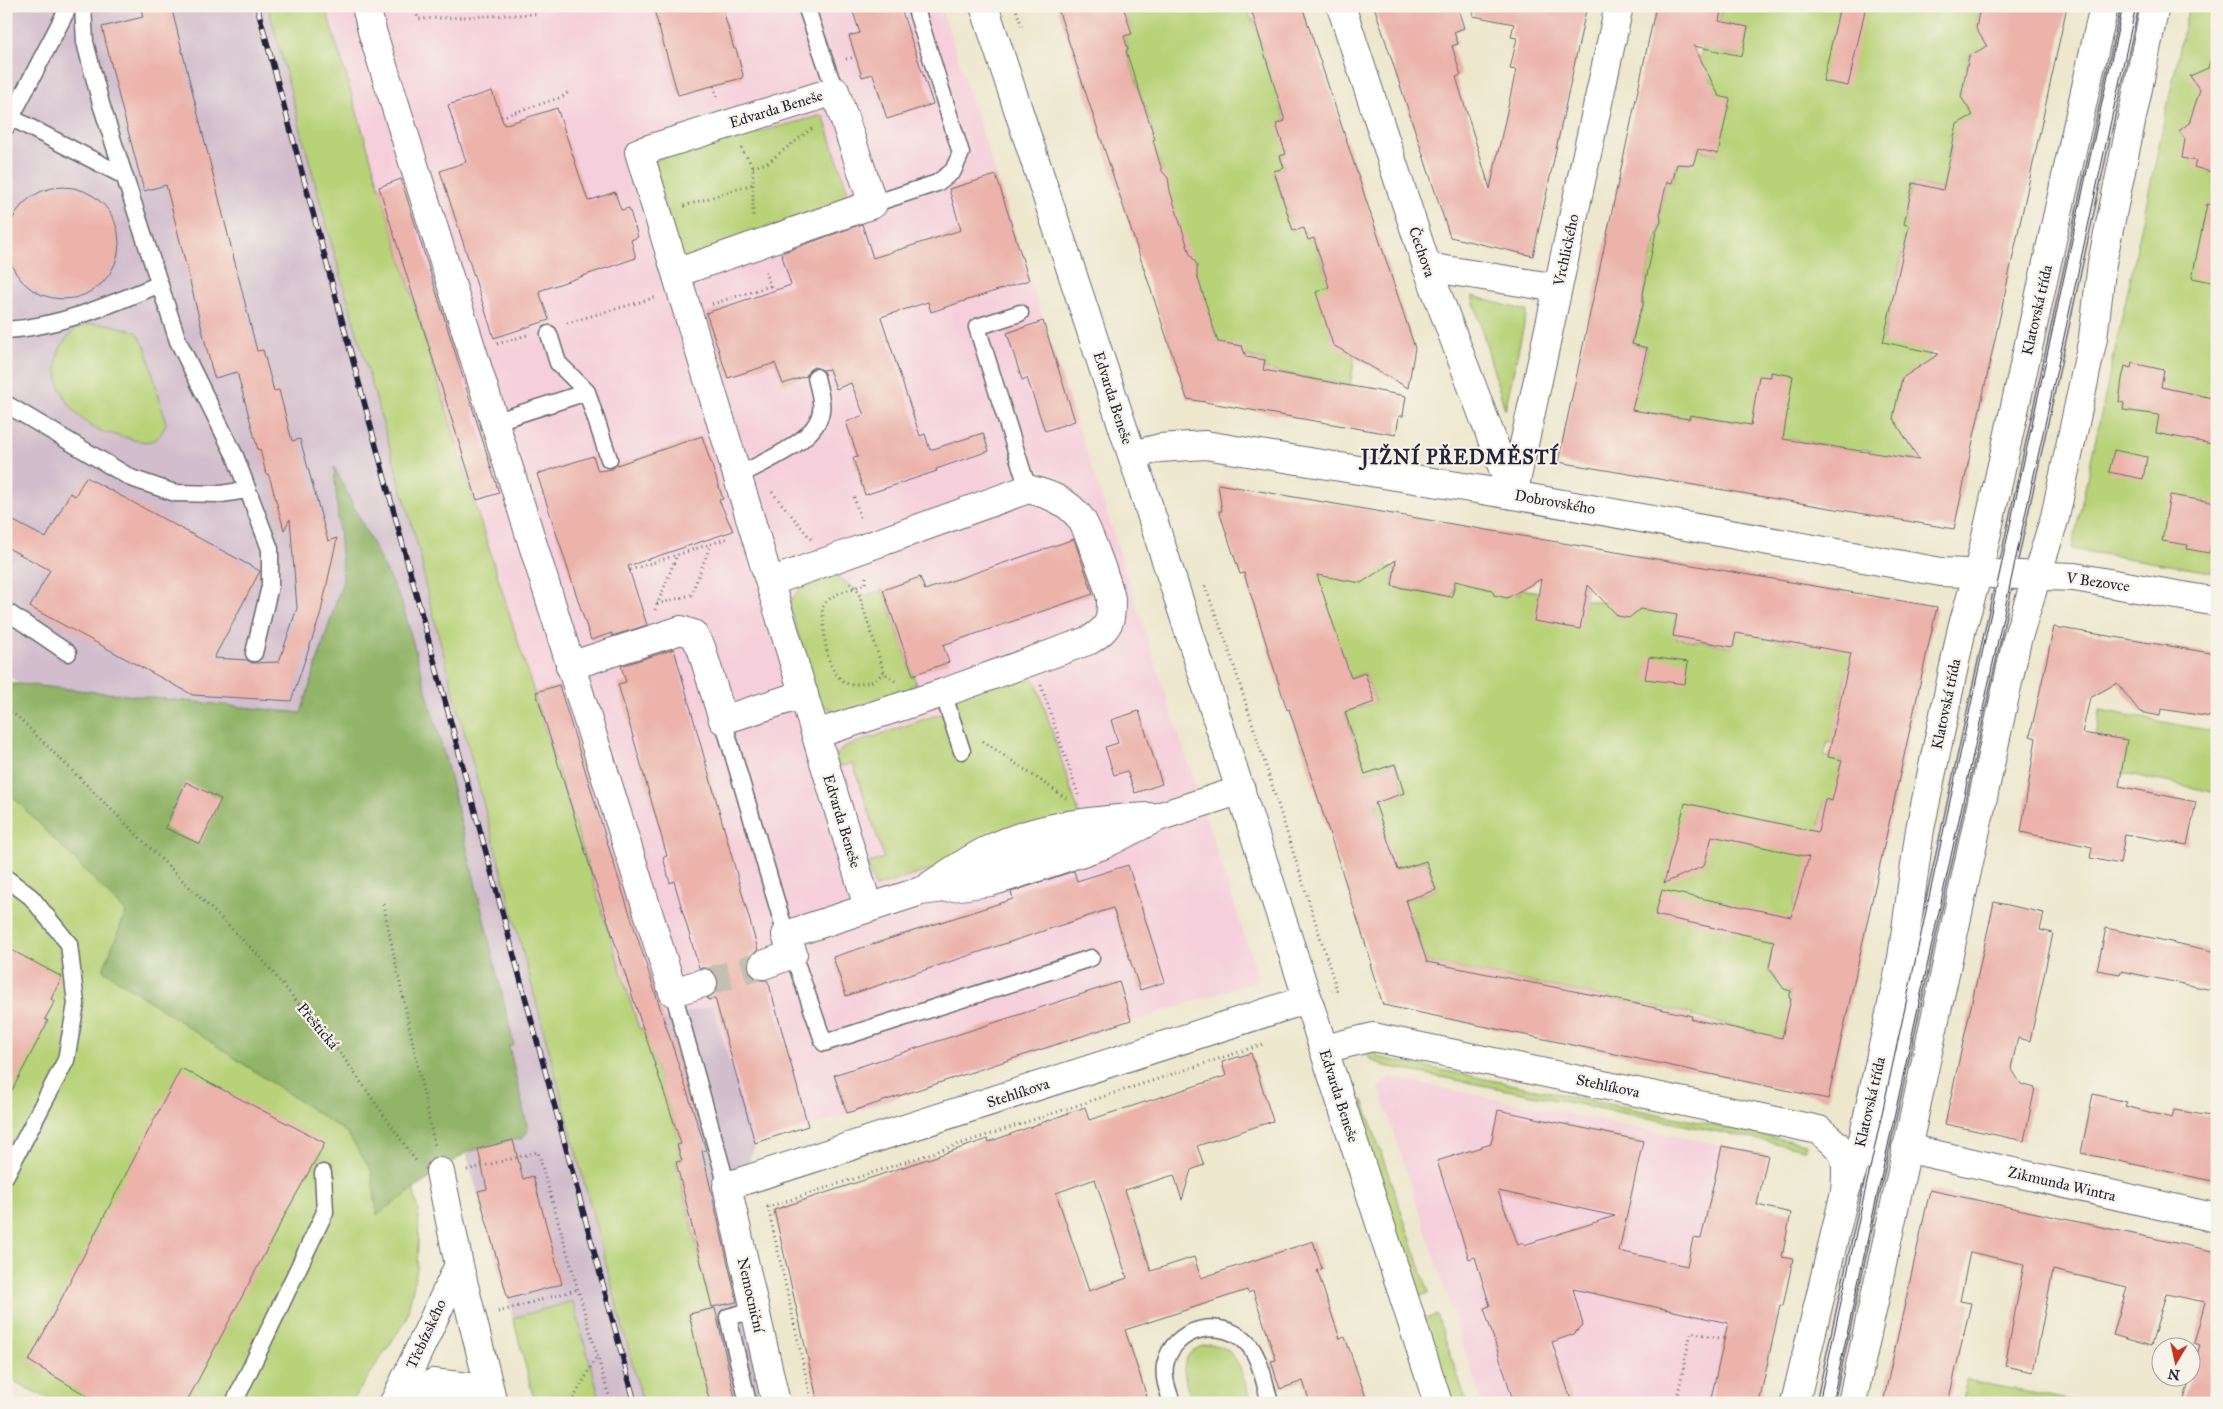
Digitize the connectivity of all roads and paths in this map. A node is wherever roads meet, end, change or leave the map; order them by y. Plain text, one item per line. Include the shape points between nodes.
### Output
1 (69, 6) edge
2 (83, 6) edge
3 (366, 6) edge
4 (414, 6) edge
5 (806, 6) edge
6 (915, 6) edge
7 (984, 6) edge
8 (1340, 6) edge
9 (1619, 6) edge
10 (2104, 6) edge
11 (2130, 6) edge
12 (2155, 6) edge
13 (536, 14) dead end
14 (714, 86) dead end
15 (570, 91) dead end
16 (837, 99) junction
17 (501, 117) dead end
18 (8, 120) edge
19 (727, 124) junction
20 (753, 167) junction
21 (124, 176) junction
22 (753, 184) junction
23 (873, 204) junction
24 (658, 214) junction
25 (758, 244) junction
26 (1426, 267) junction
27 (676, 273) junction
28 (160, 284) junction
29 (1558, 288) junction
30 (662, 305) dead end
31 (706, 306) dead end
32 (1020, 313) dead end
33 (565, 324) dead end
34 (6, 330) edge
35 (549, 334) dead end
36 (528, 335) dead end
37 (472, 351) junction
38 (816, 377) dead end
39 (587, 392) junction
40 (6, 404) edge
41 (494, 422) junction
42 (1132, 455) junction
43 (609, 459) dead end
44 (745, 472) junction
45 (1028, 489) junction
46 (248, 490) junction
47 (1513, 495) junction
48 (854, 498) dead end
49 (737, 535) dead end
50 (711, 544) junction
51 (870, 545) junction
52 (677, 555) junction
53 (828, 561) junction
54 (630, 570) dead end
55 (1978, 573) junction
56 (2006, 574) junction
57 (2037, 576) junction
58 (770, 582) junction
59 (1205, 584) dead end
60 (855, 588) junction
61 (2217, 602) edge
62 (657, 604) junction
63 (6, 611) edge
64 (642, 642) junction
65 (68, 653) dead end
66 (254, 653) dead end
67 (1033, 660) junction
68 (570, 666) junction
69 (884, 673) junction
70 (804, 694) junction
71 (933, 696) junction
72 (6, 710) edge
73 (723, 720) junction
74 (952, 721) junction
75 (816, 734) junction
76 (962, 751) dead end
77 (1241, 790) junction
78 (1080, 800) dead end
79 (1073, 802) dead end
80 (6, 878) edge
81 (383, 904) dead end
82 (868, 907) junction
83 (790, 944) junction
84 (1091, 958) dead end
85 (762, 964) tunnel mouth
86 (703, 983) tunnel mouth
87 (673, 992) junction
88 (1308, 999) junction
89 (1272, 1042) dead end
90 (1324, 1048) junction
91 (1884, 1144) junction
92 (440, 1172) junction
93 (323, 1173) dead end
94 (6, 1175) edge
95 (727, 1186) junction
96 (1845, 1192) junction
97 (2217, 1218) edge
98 (459, 1265) junction
99 (579, 1289) junction
100 (754, 1310) junction
101 (473, 1318) junction
102 (1724, 1339) dead end
103 (597, 1356) junction
104 (234, 1403) edge
105 (394, 1403) edge
106 (493, 1403) edge
107 (571, 1403) edge
108 (611, 1403) edge
109 (748, 1403) edge
110 (776, 1403) edge
111 (812, 1403) edge
112 (1172, 1403) edge
113 (1270, 1403) edge
114 (1438, 1403) edge
115 (1676, 1403) edge
116 (1794, 1403) edge
117 (1825, 1403) edge
118 (1852, 1403) edge

1 - 18 lane
2 - 21 lane via 85,42
3 - 37 street
4 - 13 path via 418,19
5 - 16 lane
6 - 23 lane via 961,153 953,171 937,183
7 - 42 street, Edvarda Beneše
8 - 26 street, Čechova
9 - 29 street, Vrchlického
10 - 55 street, Klatovská třída
11 - 56 lane, Klatovská třída
12 - 57 street, Klatovská třída via 2102,263 2093,338 2055,517
14 - 19 path
15 - 17 path via 562,97
16 - 19 street, Edvarda Beneše
16 - 20 path via 767,162
16 - 23 street, Edvarda Beneše
18 - 21 lane
19 - 20 path
19 - 24 street, Edvarda Beneše via 639,152
20 - 22 path
21 - 28 lane
22 - 24 path
22 - 25 path via 753,228
23 - 25 street
24 - 27 street, Edvarda Beneše
25 - 27 street
25 - 31 path via 770,286
26 - 29 street
26 - 47 street, Čechova
27 - 44 street, Edvarda Beneše
28 - 34 lane via 103,308 22,329
28 - 46 lane via 178,341 235,456
29 - 47 street, Vrchlického
30 - 33 path via 659,296
32 - 45 lane via 977,327
35 - 39 lane via 558,363
36 - 37 path
37 - 41 street
38 - 44 lane via 822,410 815,428 801,440
39 - 41 lane
39 - 43 lane
40 - 46 lane via 131,478 175,493 221,494
41 - 68 street
42 - 47 street, Dobrovského via 1160,448 1205,445
42 - 77 street, Edvarda Beneše
44 - 53 path
44 - 58 street, Edvarda Beneše
45 - 51 street
45 - 67 street via 1067,504 1081,519 1111,597 1111,615 1102,632 1090,640
46 - 66 lane via 270,549 270,586
47 - 55 street, Dobrovského via 1941,572
48 - 51 path
49 - 50 path
50 - 52 path
50 - 62 path via 691,595
51 - 53 street
51 - 60 path via 865,584
52 - 54 path
52 - 62 path
53 - 58 street
53 - 60 path
55 - 56 street, V Bezovce
55 - 91 street, Klatovská třída via 1962,628 1920,829 1902,958
56 - 57 street, V Bezovce
56 - 91 lane, Klatovská třída
57 - 61 street, V Bezovce via 2074,577
57 - 91 street, Klatovská třída via 2017,640
58 - 70 street, Edvarda Beneše
59 - 88 path via 1228,646 1337,990
60 - 69 path
60 - 69 path via 835,595 822,609 831,668 836,676 850,685 871,682
62 - 64 path
63 - 65 lane
64 - 68 street
64 - 73 street via 681,630 693,634 701,647
67 - 71 street
67 - 78 path
68 - 87 street
69 - 71 path
70 - 73 street
70 - 75 street, Edvarda Beneše
71 - 74 lane
71 - 75 street
72 - 92 path, Přeštická via 18,717 260,956 344,1058 416,1162
73 - 83 lane
74 - 76 lane
74 - 79 path
75 - 82 street, Edvarda Beneše
77 - 82 street via 1158,817 1060,826 1012,840 984,852 921,890
77 - 88 street, Edvarda Beneše
80 - 94 lane via 31,897 69,944 76,1004 66,1060
81 - 92 path
82 - 83 street
83 - 84 lane via 824,1043
83 - 85 street
86 - 87 street
87 - 95 lane
88 - 90 street, Edvarda Beneše
88 - 95 street, Stehlíkova
89 - 111 path via 768,1207
90 - 96 street, Stehlíkova via 1373,1037 1819,1130 1843,1152 1847,1161
90 - 114 street, Edvarda Beneše
91 - 96 street, Klatovská třída
91 - 97 street, Zikmunda Wintra
91 - 117 lane, Klatovská třída
91 - 118 street, Klatovská třída
92 - 98 street
92 - 99 path via 471,1170 538,1152
93 - 104 lane via 326,1212
95 - 100 street, Nemocniční
96 - 116 street, Klatovská třída
98 - 101 street
98 - 105 street, Třebízského
99 - 101 path
99 - 103 path
100 - 109 lane via 728,1317
100 - 110 street, Nemocniční
101 - 106 street
102 - 115 path via 1691,1332
103 - 107 path
103 - 108 path
105 - 106 street via 433,1383 469,1387
112 - 113 lane via 1165,1382 1165,1365 1171,1350 1182,1338 1196,1330 1211,1327 1226,1329 1250,1346

